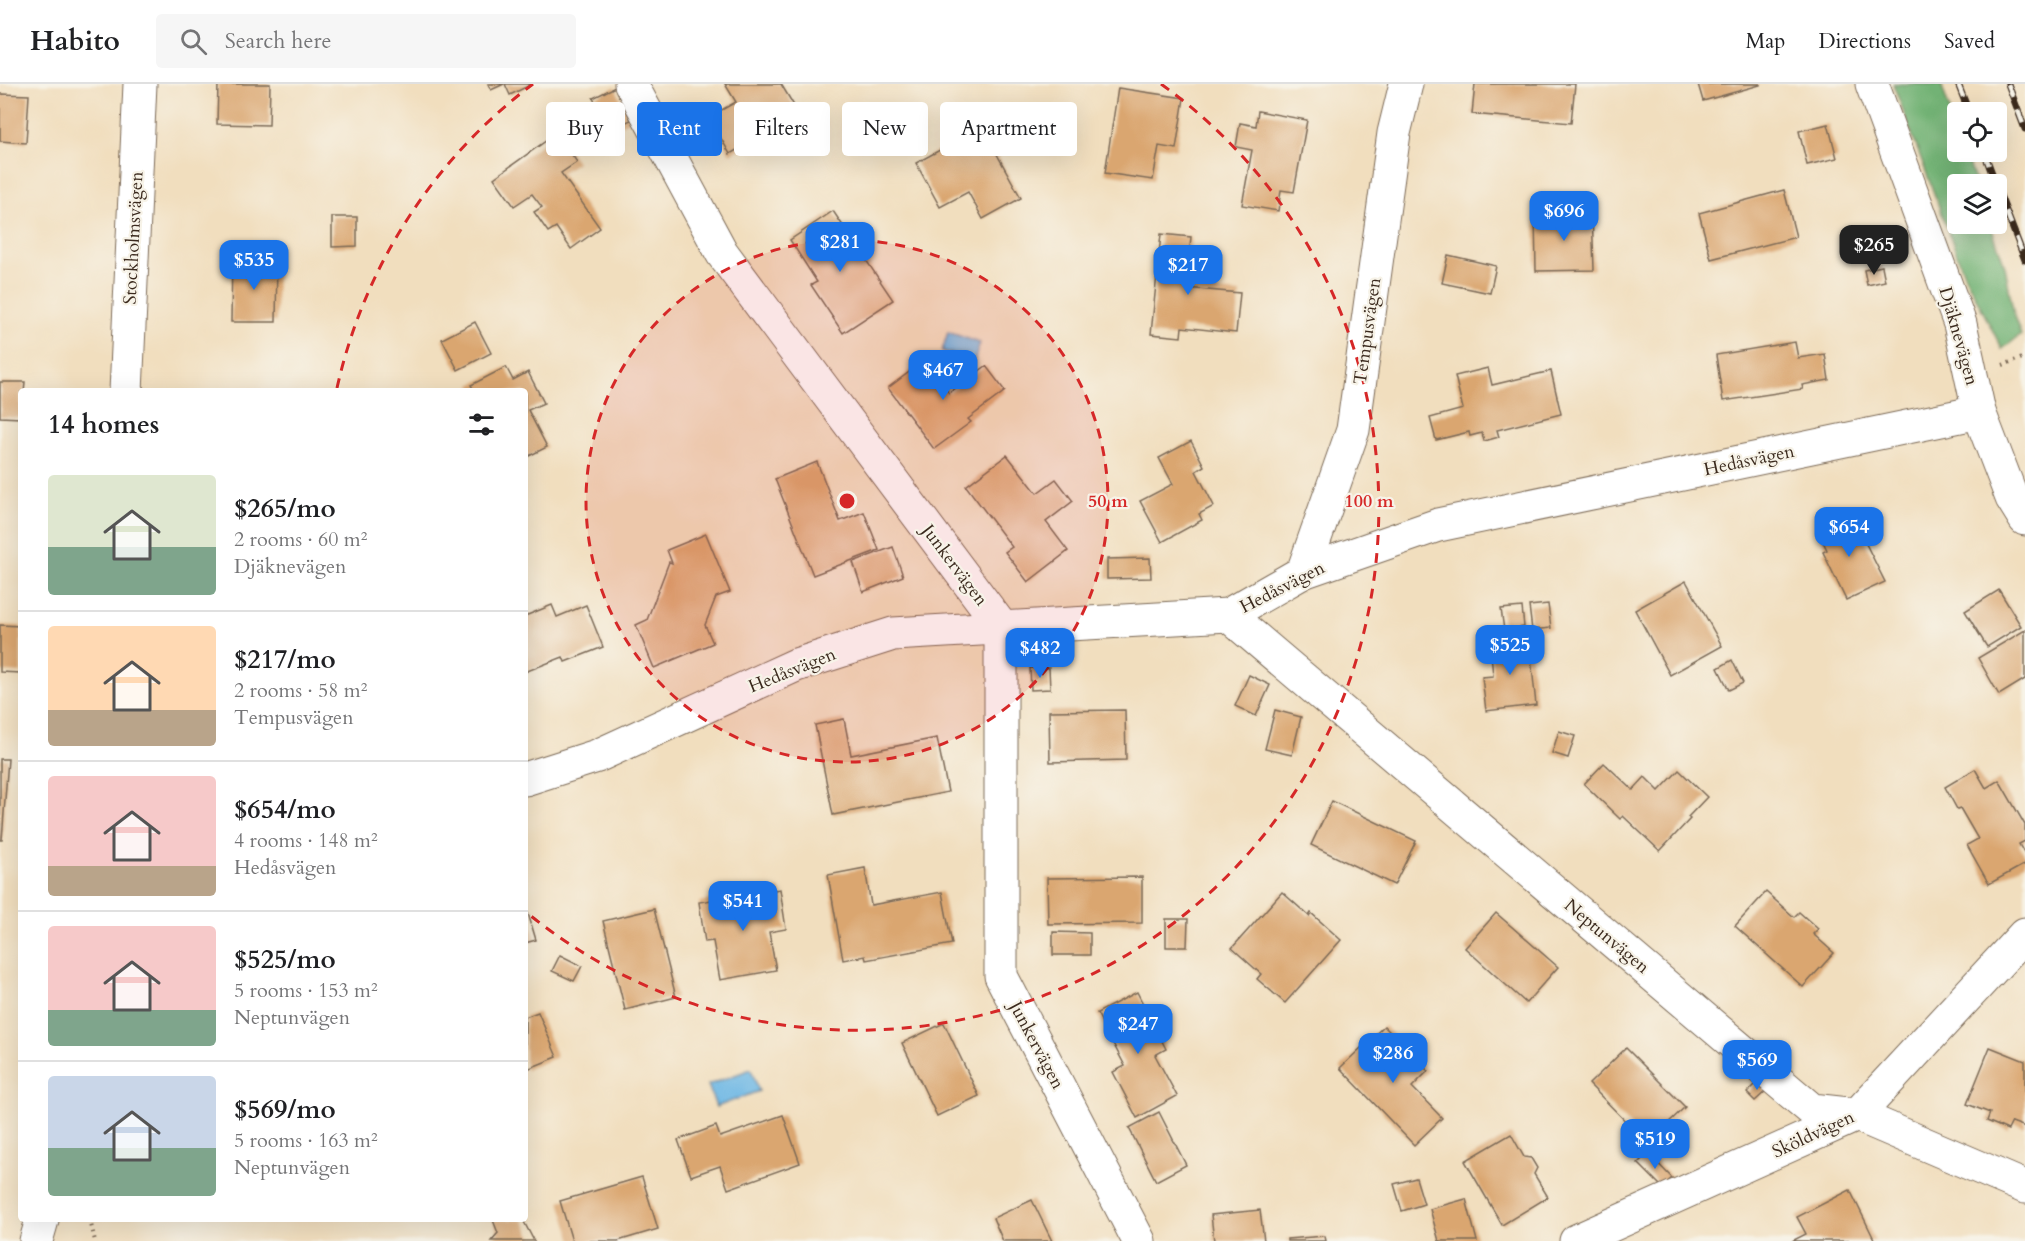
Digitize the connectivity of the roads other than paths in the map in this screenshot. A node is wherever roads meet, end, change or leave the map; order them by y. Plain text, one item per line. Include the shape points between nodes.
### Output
1 (141, 84) edge
2 (631, 84) edge
3 (1406, 84) edge
4 (1872, 84) edge
5 (126, 388) edge
6 (1979, 412) junction
7 (2025, 519) edge
8 (1303, 572) junction
9 (1228, 615) junction
10 (1001, 626) junction
11 (528, 778) edge
12 (2025, 934) edge
13 (1857, 1115) junction
14 (2025, 1187) edge
15 (41, 1222) edge
16 (36, 1241) edge
17 (1139, 1241) edge
18 (1576, 1241) edge

1 - 5 street, Stockholmsvägen
2 - 10 street, Junkervägen via 722,254
3 - 8 street, Tempusvägen via 1394,133 1353,430
4 - 6 street, Djäknevägen via 1960,324
6 - 7 street, Djäknevägen
6 - 8 street, Hedåsvägen via 1438,525
8 - 9 street, Hedåsvägen
9 - 10 street, Hedåsvägen
9 - 13 street, Neptunvägen via 1812,1110
10 - 11 street, Hedåsvägen via 893,634 807,661 597,756
10 - 17 street, Junkervägen via 1001,976
12 - 13 street, Sköldvägen
13 - 14 street, Neptunvägen
13 - 18 street, Sköldvägen
15 - 16 street

